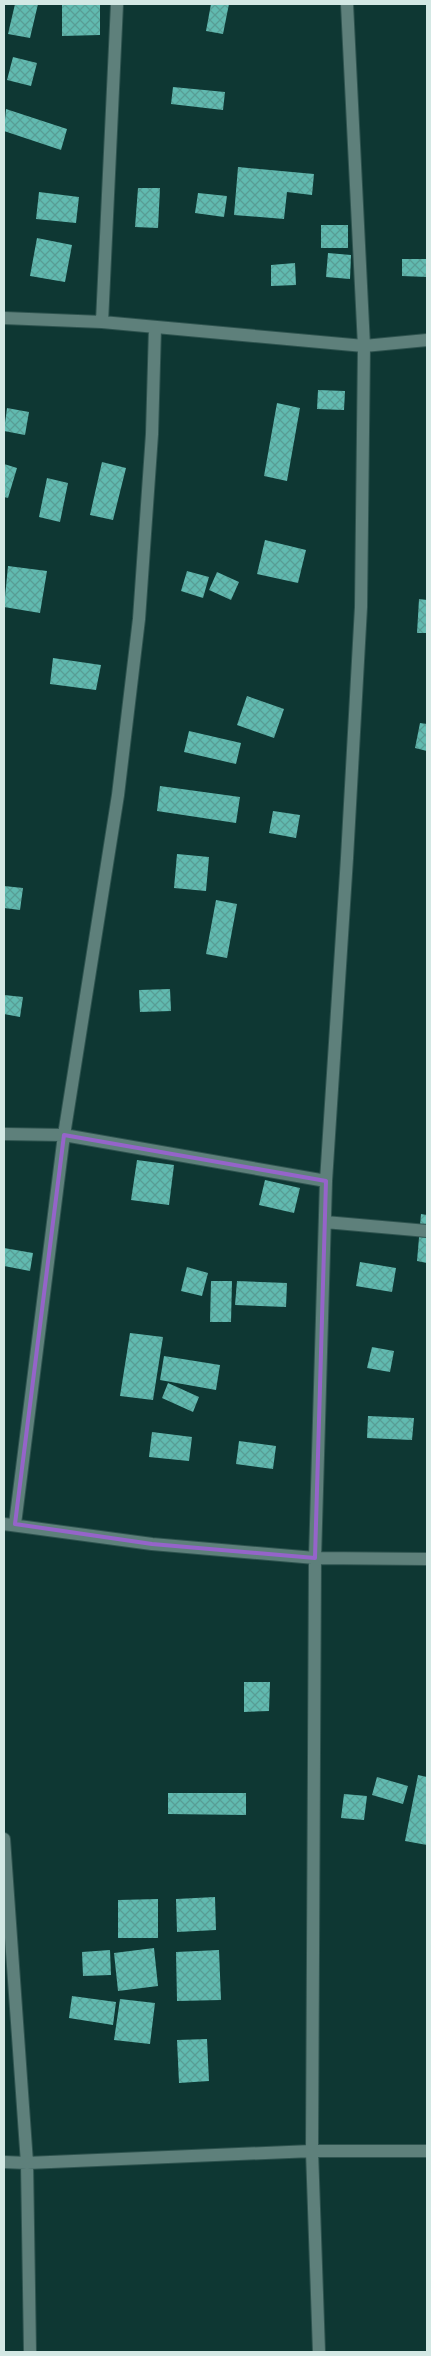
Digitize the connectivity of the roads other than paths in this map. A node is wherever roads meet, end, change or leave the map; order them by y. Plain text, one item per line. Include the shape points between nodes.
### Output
1 (117, 4) edge
2 (347, 4) edge
3 (4, 318) edge
4 (102, 322) junction
5 (155, 328) junction
6 (427, 340) edge
7 (364, 346) junction
8 (4, 1134) edge
9 (64, 1136) junction
10 (326, 1180) junction
11 (325, 1222) junction
12 (427, 1232) edge
13 (9, 1524) edge
14 (315, 1558) junction
15 (427, 1559) edge
16 (4, 1839) edge
17 (312, 2151) junction
18 (427, 2151) edge
19 (4, 2162) edge
20 (27, 2163) junction
21 (30, 2352) edge
22 (319, 2352) edge

1 - 4 street
2 - 7 street
3 - 4 street
4 - 5 street
5 - 7 street
5 - 9 street via 152,434 139,619 118,795
6 - 7 street
7 - 10 street via 361,607
8 - 9 street
9 - 10 street
9 - 13 street
10 - 11 street
11 - 12 street
11 - 14 street
13 - 14 street via 152,1544
14 - 15 street
14 - 17 street
16 - 20 street
17 - 18 street
17 - 20 street
17 - 22 street
19 - 20 street
20 - 21 street

